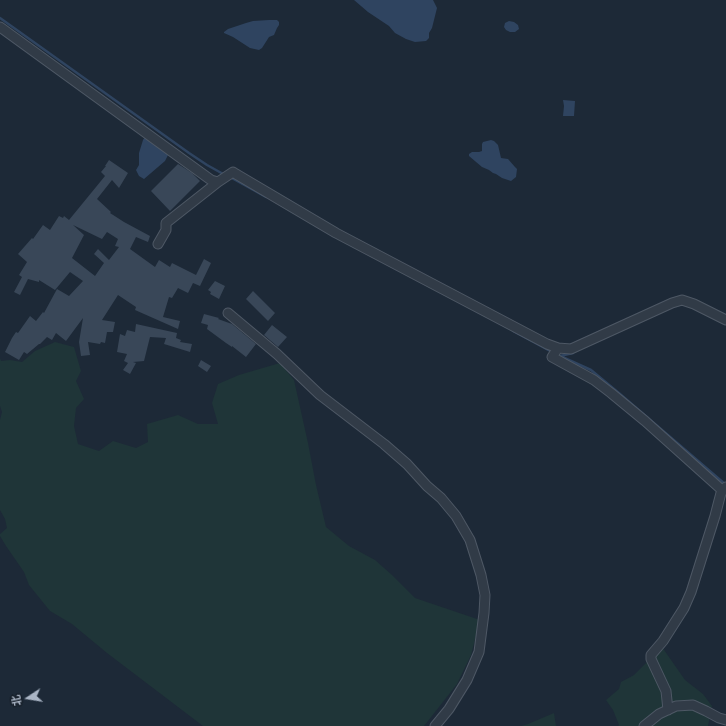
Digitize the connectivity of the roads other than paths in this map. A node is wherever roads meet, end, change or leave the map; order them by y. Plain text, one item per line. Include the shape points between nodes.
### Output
1 (0, 27) edge
2 (224, 178) junction
3 (158, 244) dead end
4 (228, 313) dead end
5 (726, 320) edge
6 (556, 351) junction
7 (724, 489) edge
8 (668, 710) junction
9 (726, 720) edge
10 (435, 726) edge
11 (644, 726) edge

1 - 2 street via 211,180
2 - 3 street via 166,223 166,230
2 - 6 street via 233,172 336,233
4 - 10 street via 320,395 407,464 456,516 470,540 485,595 479,652 467,680
5 - 6 street via 682,300 571,349
6 - 7 street via 611,393
7 - 8 street via 684,608 663,642 651,655 666,691
8 - 9 street via 676,706 693,705
8 - 11 street

